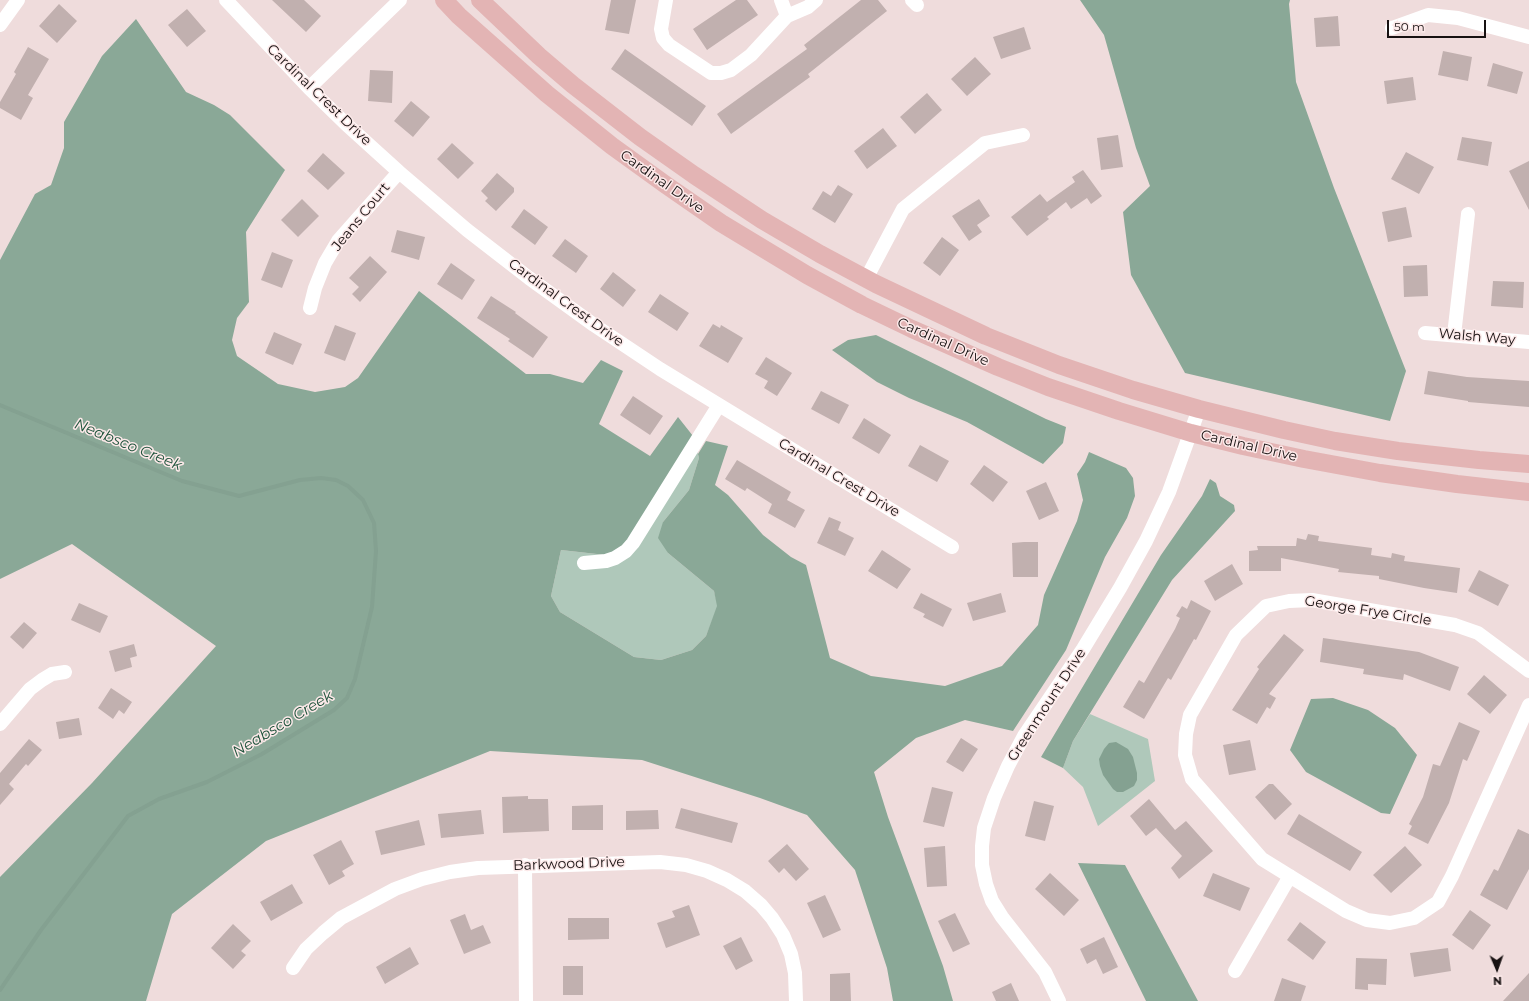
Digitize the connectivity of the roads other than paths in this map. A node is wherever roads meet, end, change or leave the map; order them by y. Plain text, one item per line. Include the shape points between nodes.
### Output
1 (18, 0) edge
2 (226, 0) edge
3 (400, 0) edge
4 (444, 0) edge
5 (480, 0) edge
6 (666, 0) edge
7 (781, 0) edge
8 (816, 0) edge
9 (787, 16) junction
10 (0, 25) edge
11 (1392, 28) dead end
12 (1529, 37) edge
13 (309, 88) junction
14 (1023, 135) dead end
15 (399, 172) junction
16 (1468, 214) dead end
17 (866, 279) junction
18 (310, 308) dead end
19 (1425, 333) dead end
20 (1454, 335) junction
21 (1529, 342) edge
22 (719, 405) junction
23 (1199, 409) junction
24 (1191, 433) junction
25 (1529, 464) edge
26 (1529, 492) edge
27 (952, 547) dead end
28 (584, 563) dead end
29 (1529, 671) edge
30 (65, 672) dead end
31 (1529, 705) edge
32 (0, 724) edge
33 (525, 865) junction
34 (1290, 876) junction
35 (293, 968) dead end
36 (1235, 971) dead end
37 (526, 1001) edge
38 (796, 1001) edge
39 (1059, 1001) edge

1 - 10 street
2 - 13 street, Cardinal Crest Drive
3 - 13 street
4 - 24 main road, Cardinal Drive via 547,94 612,146 721,223 807,275 862,305 998,367 1048,387
5 - 17 main road, Cardinal Drive via 574,85 646,142 762,220
6 - 9 street via 661,28 663,38 669,45 712,73 731,70 750,55
7 - 9 street
8 - 9 street via 808,7
11 - 12 street via 1428,15 1458,18
13 - 15 street, Cardinal Crest Drive
14 - 17 street via 985,143 903,209
15 - 18 street, Jeans Court via 338,241 325,264
15 - 22 street, Cardinal Crest Drive via 467,230 536,283 627,347
16 - 20 street
17 - 23 main road, Cardinal Drive via 966,327 1052,362 1133,390
19 - 20 street, Walsh Way
20 - 21 street, Walsh Way
22 - 27 street, Cardinal Crest Drive
22 - 28 street via 633,544 616,558
23 - 24 street, Greenmount Drive
23 - 25 main road, Cardinal Drive via 1335,441 1398,451
24 - 26 main road, Cardinal Drive via 1304,459 1380,473
24 - 39 street, Greenmount Drive via 1169,492 1146,541 1083,649 1024,736 1000,785 984,828 982,865 992,901 1044,972
29 - 34 street, George Frye Circle via 1478,633 1454,625 1312,600 1266,606 1236,635 1190,715 1185,755 1192,779 1262,858
30 - 32 street via 52,674 30,689
31 - 34 street, George Frye Circle via 1438,902 1414,918 1390,923 1366,920 1346,911
33 - 35 street, Barkwood Drive via 450,872 395,889 365,904 323,932 306,949
33 - 37 street
33 - 38 street, Barkwood Drive via 660,862 686,865 727,880 761,905 783,935 796,973
34 - 36 street

